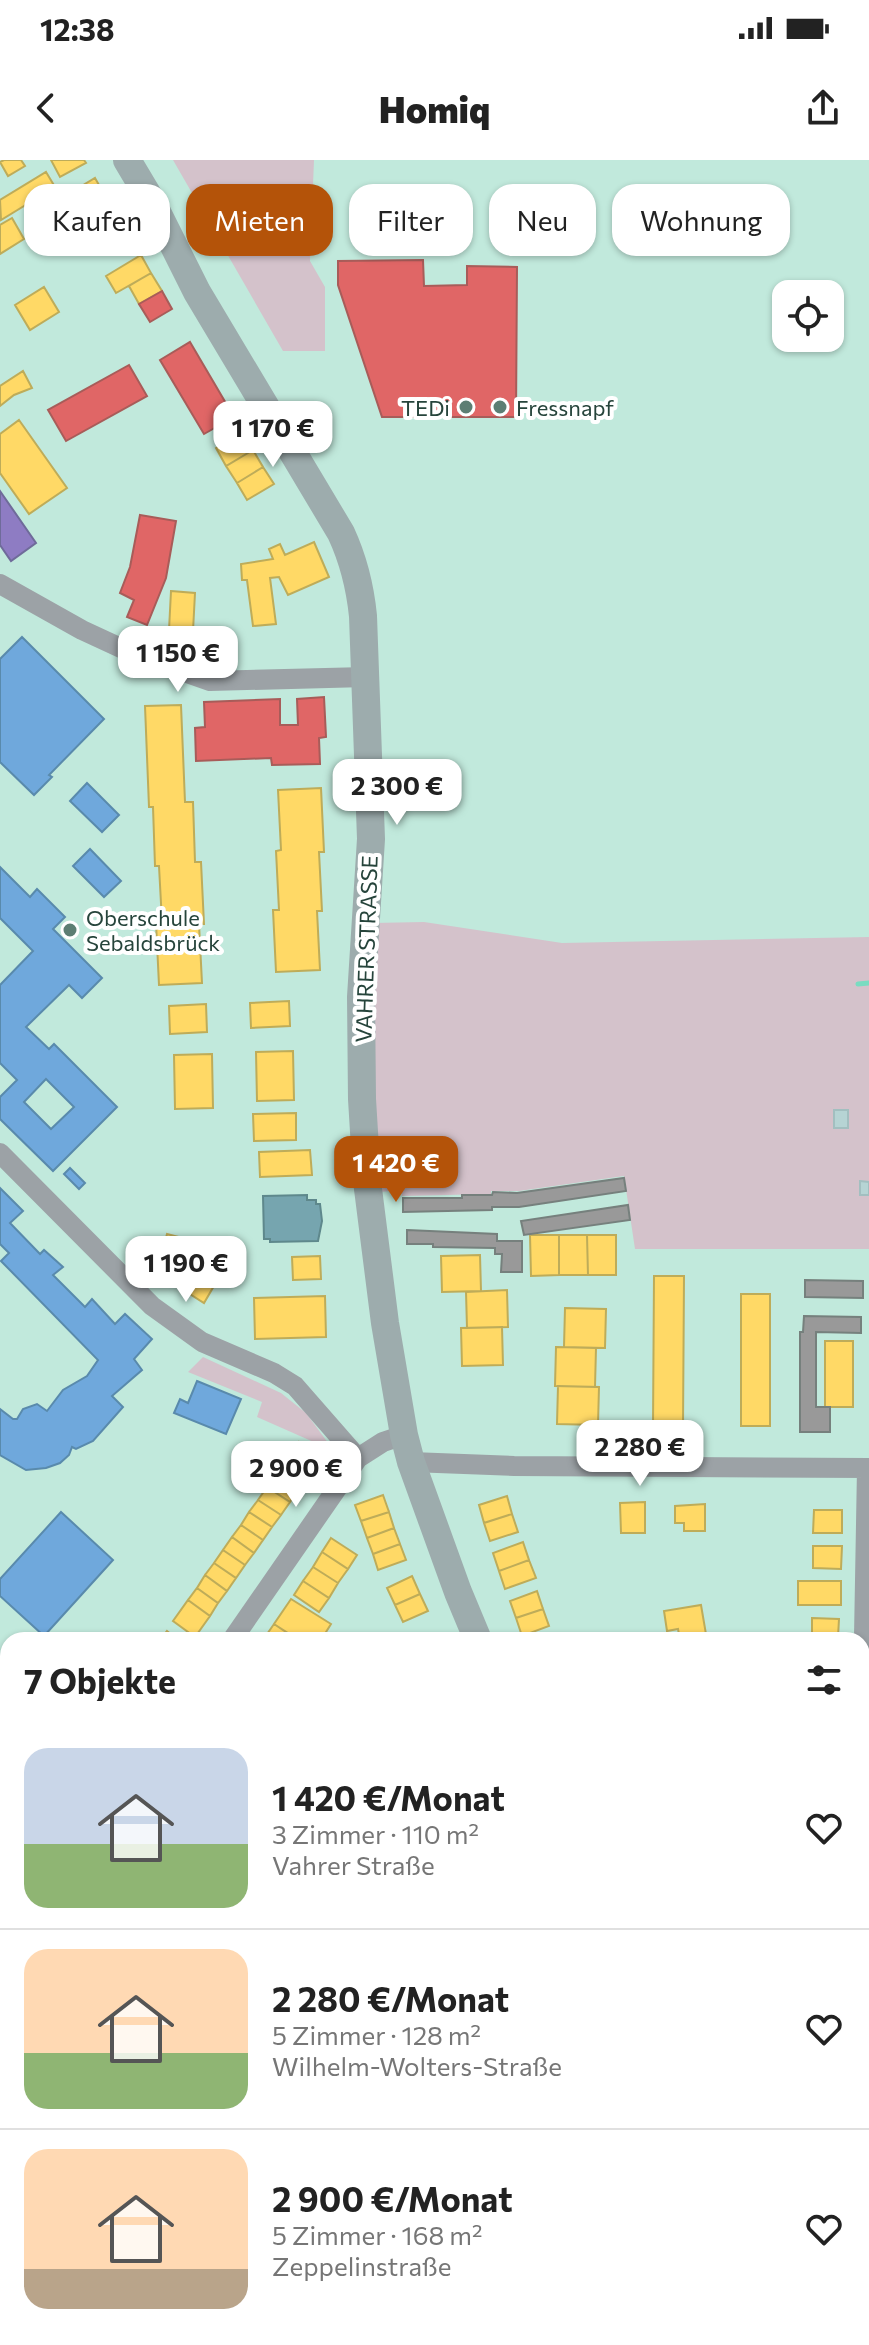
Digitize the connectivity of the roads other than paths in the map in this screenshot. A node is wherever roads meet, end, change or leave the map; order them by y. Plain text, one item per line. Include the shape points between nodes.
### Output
1 (127, 160) edge
2 (0, 584) edge
3 (366, 677) junction
4 (0, 1153) edge
5 (408, 1448) junction
6 (358, 1458) junction
7 (868, 1468) edge
8 (238, 1632) edge
9 (475, 1632) edge
10 (865, 1632) edge

1 - 3 main road, VAHRER STRASSE via 197,292 347,547 360,585
2 - 3 street via 136,655 210,681
3 - 5 main road, VAHRER STRASSE via 371,839 361,997 362,1099 379,1280
4 - 6 street via 152,1306 202,1342 295,1386
5 - 6 street via 383,1442
5 - 7 street via 514,1466
5 - 9 main road, VAHRER STRASSE
6 - 8 street
7 - 10 street

